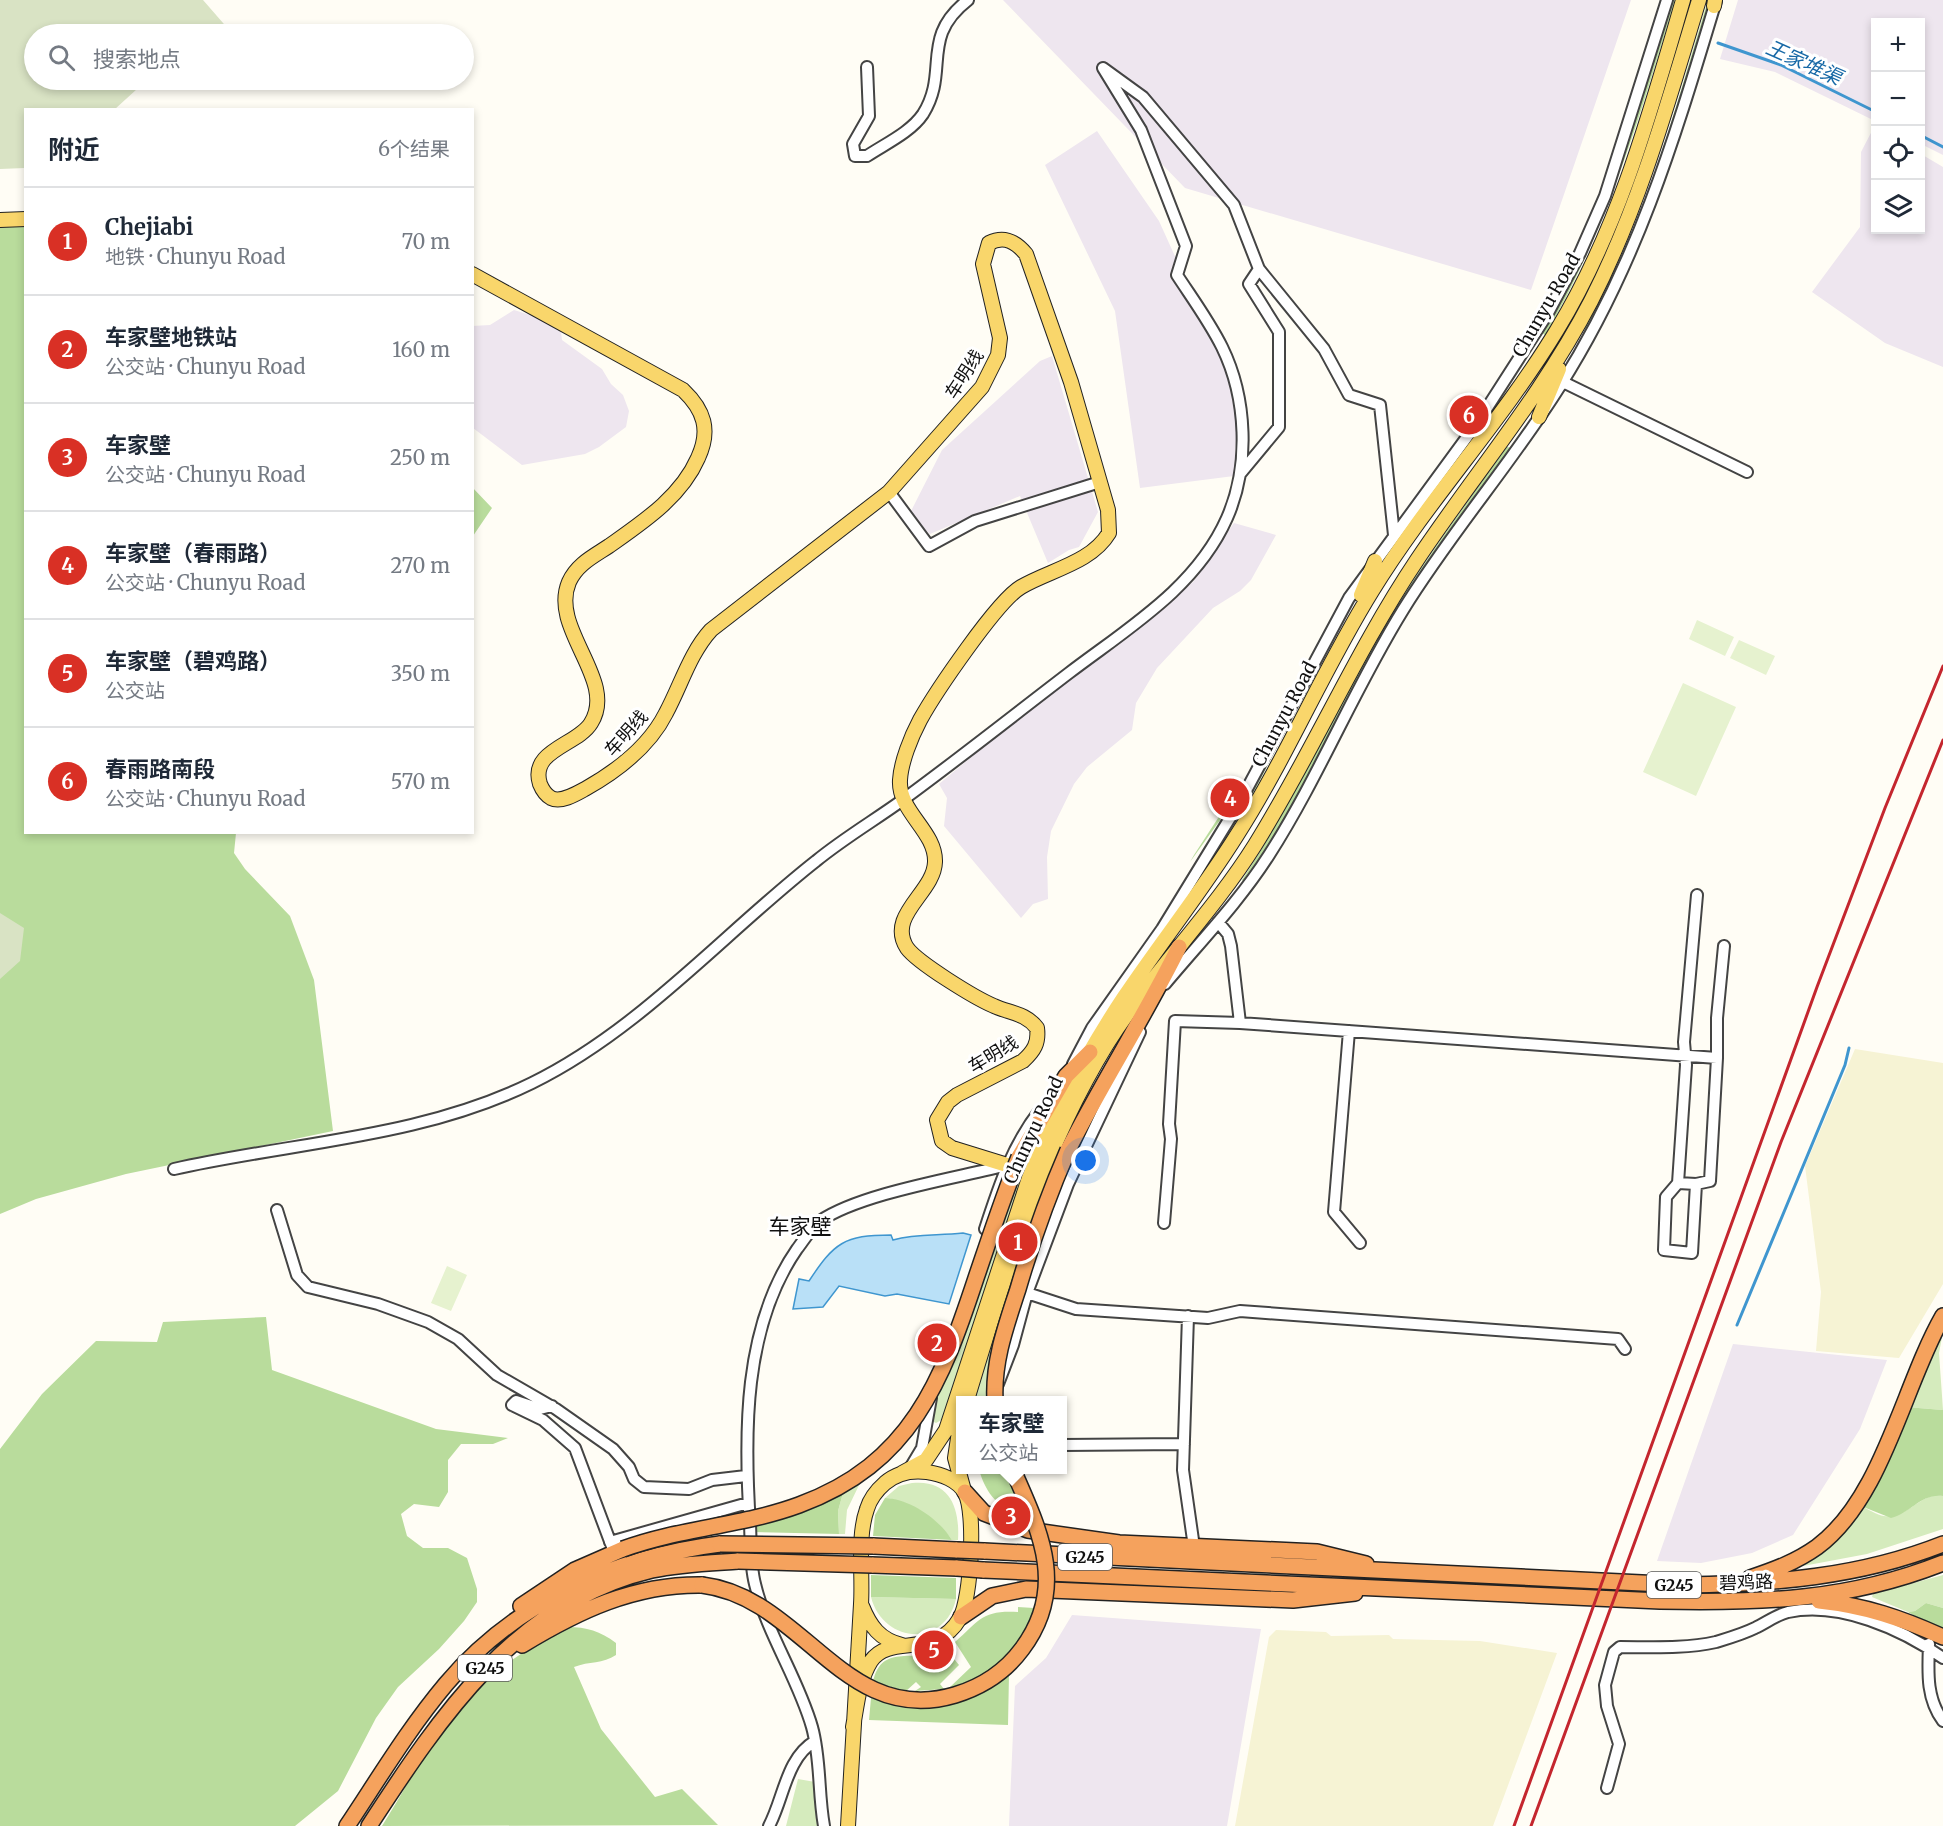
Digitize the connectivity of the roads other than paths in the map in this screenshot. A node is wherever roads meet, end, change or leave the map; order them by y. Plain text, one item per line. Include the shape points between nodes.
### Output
1 (968, 0) edge
2 (1667, 0) edge
3 (1683, 0) edge
4 (1699, 0) edge
5 (1715, 2) edge
6 (867, 67) dead end
7 (24, 219) edge
8 (0, 220) edge
9 (1259, 269) junction
10 (474, 275) edge
11 (1575, 331) junction
12 (1563, 382) junction
13 (1539, 417) junction
14 (1747, 472) dead end
15 (1240, 474) junction
16 (1100, 482) junction
17 (890, 492) junction
18 (1394, 535) junction
19 (1375, 561) junction
20 (1346, 635) junction
21 (903, 799) junction
22 (1204, 884) junction
23 (1697, 895) dead end
24 (1218, 922) junction
25 (1162, 929) junction
26 (1724, 946) dead end
27 (1179, 947) junction
28 (1154, 997) junction
29 (1240, 1023) junction
30 (1349, 1031) junction
31 (1090, 1052) junction
32 (1685, 1055) junction
33 (1717, 1058) junction
34 (1066, 1076) junction
35 (1013, 1161) junction
36 (174, 1169) dead end
37 (1678, 1183) junction
38 (1696, 1184) junction
39 (277, 1210) dead end
40 (1164, 1223) dead end
41 (1360, 1243) dead end
42 (1027, 1293) junction
43 (1188, 1316) junction
44 (1943, 1316) edge
45 (1625, 1349) dead end
46 (957, 1396) edge
47 (969, 1396) edge
48 (992, 1396) edge
49 (994, 1396) edge
50 (956, 1400) edge
51 (552, 1406) junction
52 (1184, 1444) junction
53 (1067, 1445) edge
54 (902, 1473) junction
55 (1015, 1474) edge
56 (746, 1476) junction
57 (962, 1482) edge
58 (748, 1503) junction
59 (1943, 1544) edge
60 (616, 1547) junction
61 (1194, 1547) junction
62 (1943, 1563) edge
63 (1401, 1580) junction
64 (1726, 1584) junction
65 (1804, 1599) junction
66 (861, 1604) junction
67 (961, 1617) junction
68 (1936, 1634) edge
69 (912, 1646) junction
70 (1929, 1648) junction
71 (1943, 1658) edge
72 (464, 1665) junction
73 (476, 1678) junction
74 (1943, 1721) edge
75 (853, 1726) junction
76 (815, 1741) junction
77 (1607, 1788) dead end
78 (347, 1826) edge
79 (369, 1826) edge
80 (769, 1826) edge
81 (824, 1826) edge
82 (848, 1826) edge

1 - 6 street via 943,26 931,94 922,114 915,124 860,158 855,156 853,144 869,116
2 - 18 street via 1612,177 1565,283 1500,390
3 - 20 main road, Chunyu Road via 1630,174 1572,303 1528,372 1387,567
4 - 11 main road, Chunyu Road via 1632,211
5 - 12 street via 1665,166 1638,238
7 - 8 main road
9 - 15 street via 1249,284 1279,332 1279,427
9 - 15 street via 1234,205 1143,97 1103,68 1141,130 1186,246 1177,275 1231,368 1242,415
9 - 18 street via 1324,349 1349,395 1380,405
10 - 17 main road, 车明线 via 683,390 699,407 705,427 702,451 677,492 583,563 568,583 567,620 595,687 597,712 580,736 543,761 538,774 549,797 575,794 618,770 665,716 695,652 711,630
11 - 13 main road
11 - 27 main road, Chunyu Road via 1515,424 1389,602 1262,833 1238,872
12 - 13 street
12 - 14 street
13 - 24 street via 1410,598 1285,828 1243,894
15 - 21 street via 1226,520 1192,574 1149,612
16 - 17 street via 975,521 929,546
16 - 17 main road, 车明线 via 1031,263 1018,245 1004,239 989,243 982,264 1000,338 998,355 971,402
16 - 21 main road, 车明线 via 1110,524 1104,542 1021,587 998,609 919,722 902,769
18 - 19 street
19 - 20 main road
19 - 25 street via 1333,626 1240,800
20 - 22 main road, Chunyu Road via 1260,796
21 - 35 main road, 车明线 via 935,855 932,875 902,924 908,949 923,963 991,1005 1024,1016 1037,1028 1032,1053 948,1102 937,1120 942,1141 952,1148
21 - 36 street via 818,859 616,1030 531,1083 476,1107 403,1129
22 - 25 main road
22 - 31 main road, Chunyu Road
23 - 32 street
24 - 28 street
24 - 29 street via 1228,934 1231,946
25 - 34 street via 1092,1028
26 - 33 street
27 - 28 highway
27 - 47 main road, Chunyu Road via 1119,1026 1070,1112 1027,1213
28 - 42 street via 1124,1070 1081,1152
28 - 48 highway, bridge via 1109,1072 1044,1206 1004,1334
29 - 30 street
29 - 40 street via 1176,1021
30 - 32 street
30 - 41 street via 1334,1212
31 - 34 highway
31 - 46 main road, Chunyu Road via 1029,1178
32 - 33 street
32 - 37 street
33 - 38 street via 1710,1181
34 - 35 highway
35 - 54 street via 941,1363 922,1448 912,1466
35 - 56 street via 867,1201 821,1221 810,1233 773,1289 763,1324 753,1373
35 - 60 highway, bridge via 950,1357 925,1406 893,1445 851,1479 805,1503
37 - 38 street
37 - 38 street via 1666,1197 1664,1250 1692,1253
39 - 51 street via 297,1275 308,1287 378,1304 428,1322 458,1339 497,1375
42 - 43 street via 1076,1309
42 - 49 street
43 - 45 street via 1208,1318 1240,1311 1582,1336 1618,1339
43 - 52 street
44 - 64 highway via 1865,1491 1828,1538 1787,1565
50 - 54 main road, Chunyu Road via 946,1430 926,1460
51 - 56 street via 613,1449 644,1487 689,1489 712,1480
51 - 60 street via 540,1408 516,1401 512,1405 543,1419 575,1449
52 - 53 street
52 - 61 street via 1183,1470
54 - 57 main road via 935,1473
54 - 66 main road via 880,1488 867,1510
55 - 73 highway, bridge via 1043,1542 1047,1565 1045,1598 1034,1630 1015,1658 994,1676 961,1693 917,1699 868,1688 837,1668 762,1606 736,1593 702,1585 659,1587 590,1608 520,1646
56 - 58 street
57 - 61 highway via 984,1513 1028,1530 1119,1543
57 - 67 main road via 971,1523 968,1592
58 - 60 street
58 - 76 street via 754,1583
59 - 64 highway, 碧鸡路 / G245 via 1823,1576
60 - 72 highway via 535,1595 497,1626
61 - 63 highway via 1317,1552
62 - 65 highway, 碧鸡路 / G245
63 - 64 highway, 碧鸡路 / G245
63 - 65 highway, 碧鸡路 / G245 via 1660,1601 1739,1603
63 - 67 highway via 1293,1600 1013,1589 981,1601
63 - 72 highway, G245, bridge via 984,1551 720,1544 658,1555 577,1584 527,1613
63 - 73 highway, G245, bridge via 872,1564 683,1565 652,1570 608,1585 558,1609
65 - 68 highway via 1893,1615
66 - 69 main road via 881,1636
66 - 75 main road
67 - 69 main road via 936,1641
68 - 70 street
69 - 75 main road via 884,1650 872,1660
70 - 71 street
70 - 74 street via 1930,1694 1933,1708
70 - 77 street via 1867,1620 1804,1610 1786,1612 1715,1642 1685,1647 1620,1647 1614,1652 1604,1695 1619,1744
72 - 78 highway, G245 via 406,1737
73 - 79 highway, G245 via 422,1745
75 - 82 main road
76 - 80 street via 796,1761
76 - 81 street

